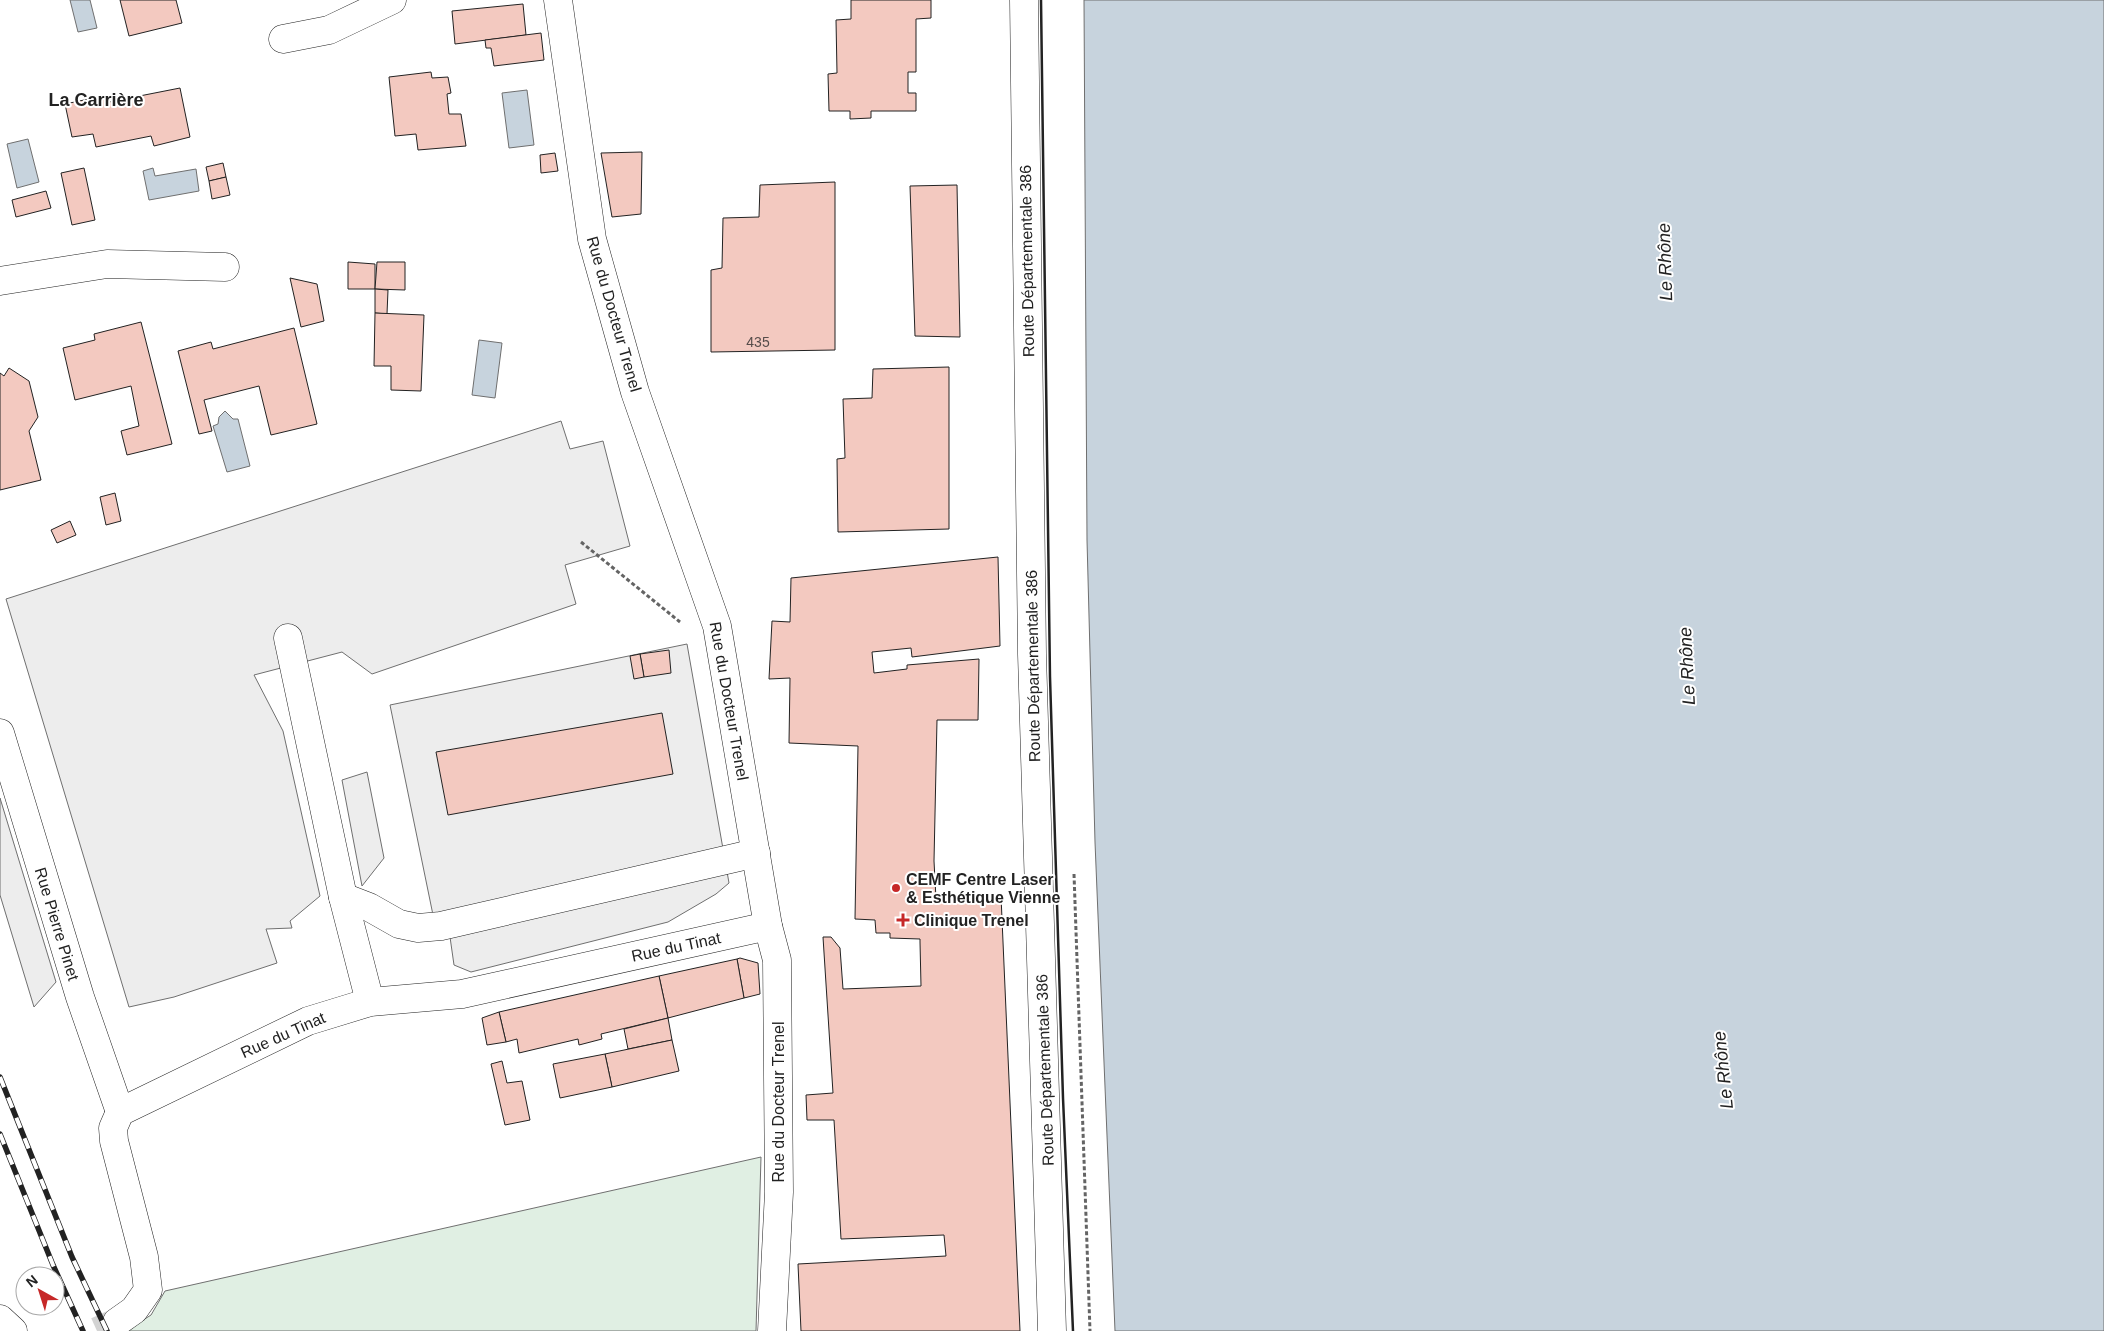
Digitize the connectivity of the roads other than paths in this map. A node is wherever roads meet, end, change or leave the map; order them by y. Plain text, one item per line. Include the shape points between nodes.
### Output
1 (392, 0) edge
2 (558, 0) edge
3 (1024, 0) edge
4 (283, 39) dead end
5 (225, 267) dead end
6 (0, 281) edge
7 (288, 638) dead end
8 (0, 733) edge
9 (756, 853) junction
10 (344, 897) junction
11 (768, 926) junction
12 (370, 1002) junction
13 (120, 1112) junction
14 (0, 1319) edge
15 (117, 1322) tunnel mouth
16 (14, 1331) edge
17 (772, 1331) edge
18 (1052, 1331) edge

1 - 4 street via 329,30
2 - 9 street, Rue du Docteur Trenel via 592,239 635,392 718,626
3 - 18 street, Route Départementale 386 via 1032,654
5 - 6 street via 107,264
7 - 10 street
8 - 13 street, Rue Pierre Pinet via 80,997
9 - 10 street via 441,926 418,928 399,924
9 - 11 street, Rue du Docteur Trenel
10 - 12 street
11 - 12 street, Rue du Tinat via 462,994
11 - 17 street, Rue du Docteur Trenel via 777,960 779,1192
12 - 13 street, Rue du Tinat via 308,1021
13 - 15 street via 113,1128 114,1141 144,1257 148,1290 134,1310
14 - 16 street

